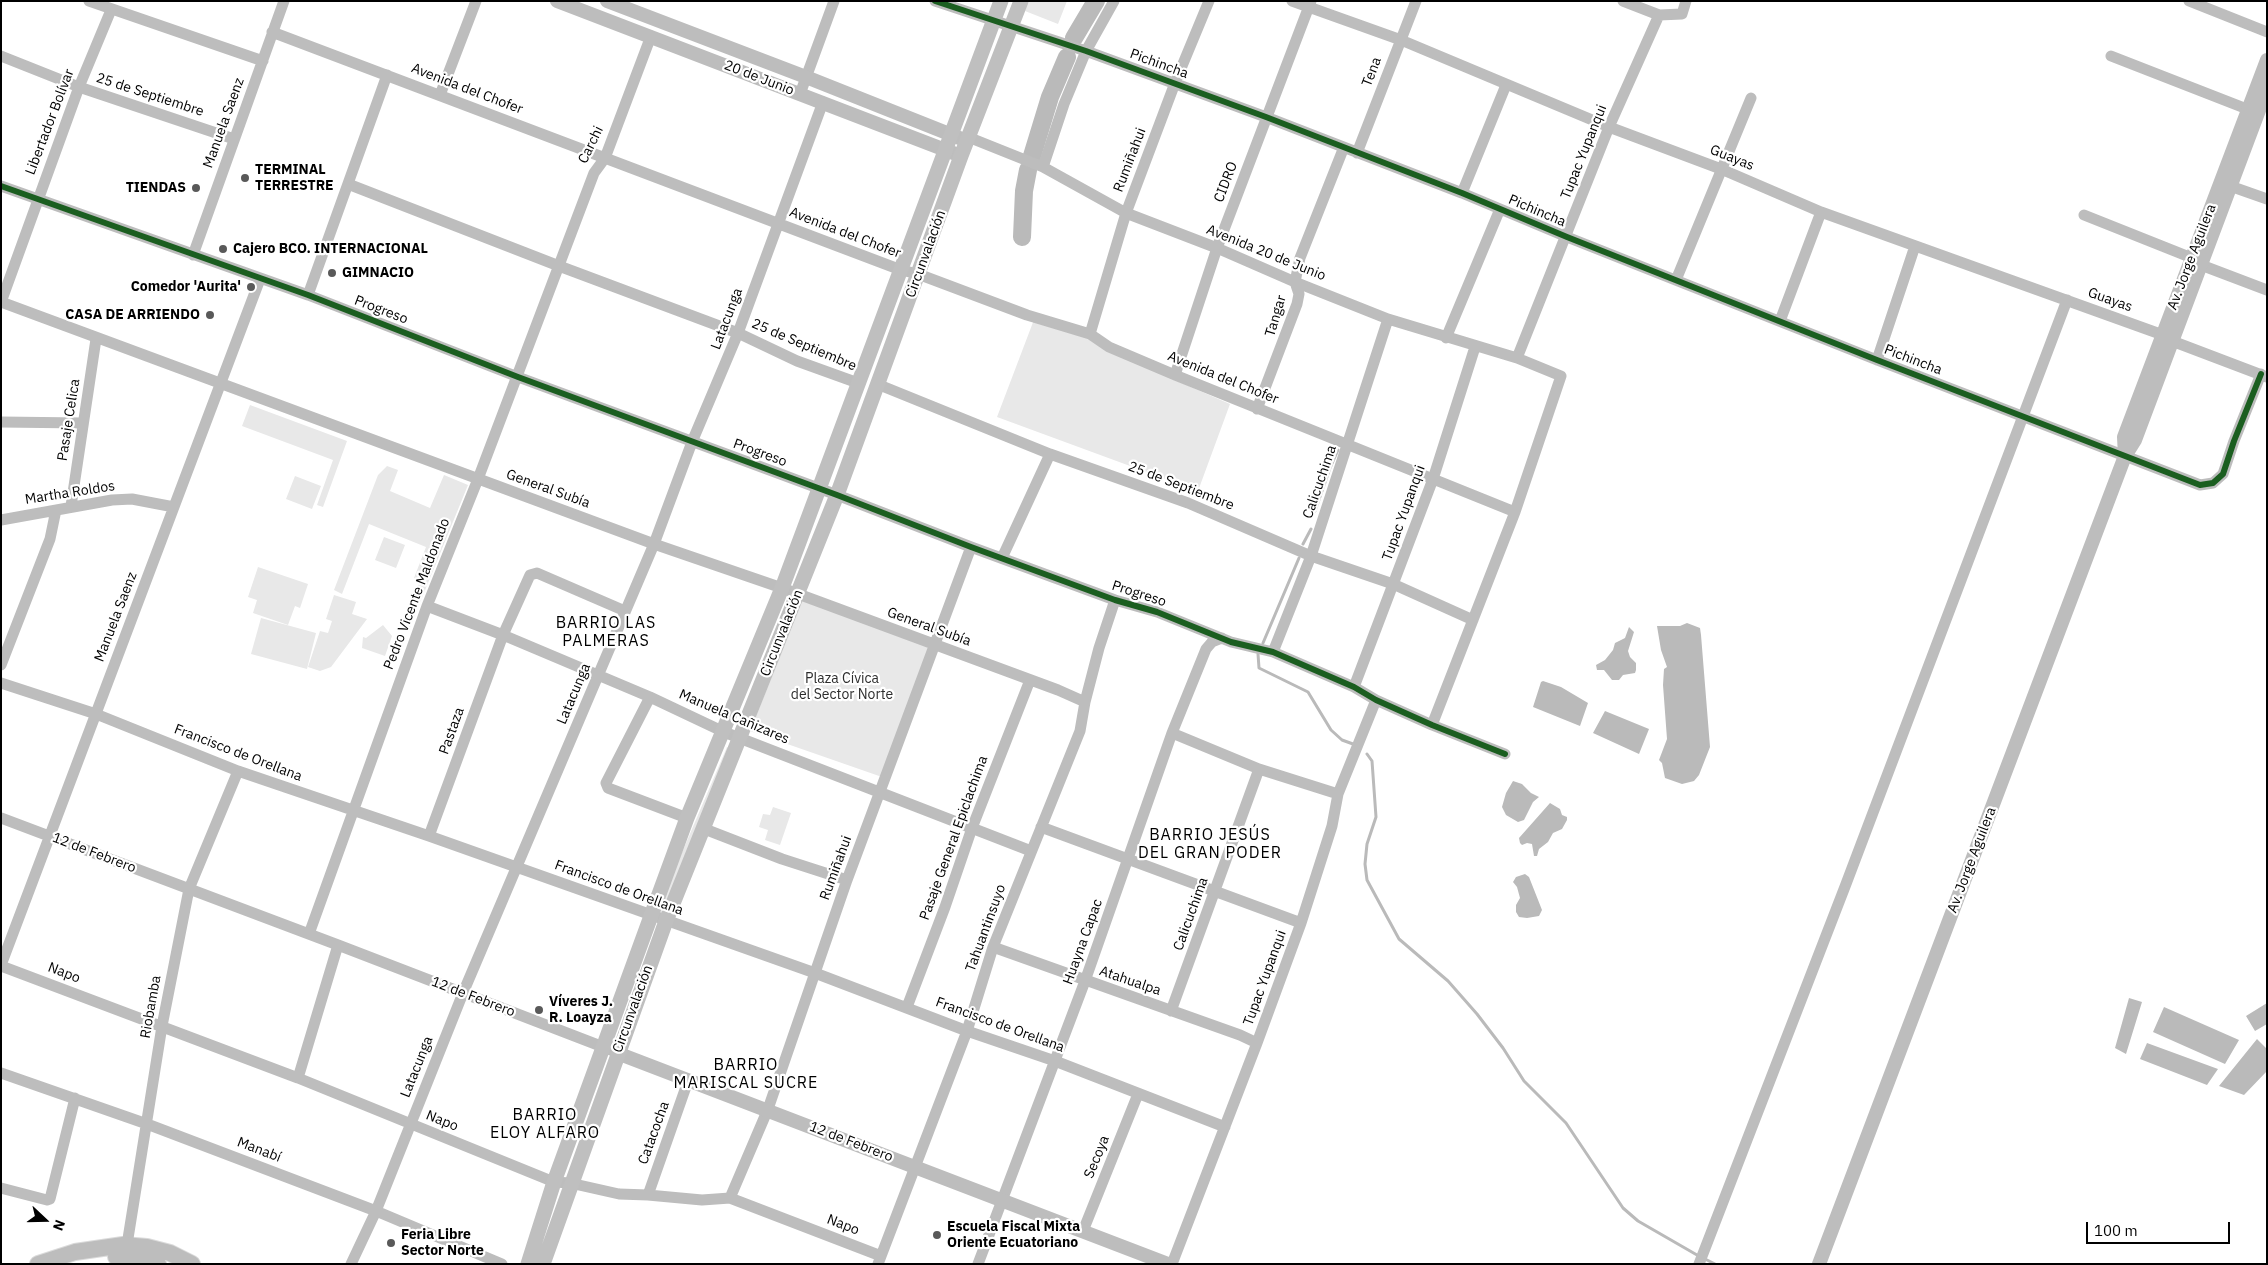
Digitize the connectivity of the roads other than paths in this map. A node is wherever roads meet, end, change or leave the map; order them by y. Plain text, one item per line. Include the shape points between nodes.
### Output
1 (88, 1) edge
2 (284, 1) edge
3 (476, 1) edge
4 (557, 1) edge
5 (607, 1) edge
6 (834, 1) edge
7 (935, 1) edge
8 (1001, 1) edge
9 (1021, 1) edge
10 (1114, 1) edge
11 (1209, 1) edge
12 (1292, 1) edge
13 (1416, 1) edge
14 (1623, 1) edge
15 (1686, 1) edge
16 (2189, 1) edge
17 (1310, 4) edge
18 (625, 5) edge
19 (111, 10) junction
20 (642, 15) junction
21 (1660, 15) junction
22 (993, 22) junction
23 (1011, 27) junction
24 (636, 31) junction
25 (272, 32) junction
26 (2267, 32) edge
27 (651, 36) junction
28 (1401, 40) junction
29 (1086, 51) junction
30 (1, 56) edge
31 (2111, 56) dead end
32 (2267, 60) edge
33 (263, 62) junction
34 (387, 75) junction
35 (806, 77) junction
36 (1175, 83) junction
37 (1506, 85) junction
38 (79, 87) junction
39 (2267, 90) edge
40 (800, 94) junction
41 (440, 95) junction
42 (1751, 98) dead end
43 (823, 102) junction
44 (2257, 114) edge
45 (1266, 117) junction
46 (1609, 127) junction
47 (953, 135) junction
48 (234, 139) junction
49 (961, 146) junction
50 (1344, 147) junction
51 (1357, 153) junction
52 (605, 158) junction
53 (1043, 167) junction
54 (1721, 169) junction
55 (348, 184) junction
56 (1, 186) edge
57 (2230, 186) junction
58 (1462, 193) junction
59 (37, 199) junction
60 (2267, 199) edge
61 (1500, 208) junction
62 (1821, 212) junction
63 (1126, 213) junction
64 (2084, 215) dead end
65 (779, 224) junction
66 (1567, 237) junction
67 (1915, 246) junction
68 (1217, 248) junction
69 (193, 255) junction
70 (2196, 261) junction
71 (559, 266) junction
72 (901, 270) junction
73 (918, 274) junction
74 (260, 279) junction
75 (1676, 280) junction
76 (1295, 282) junction
77 (2267, 290) edge
78 (308, 295) junction
79 (2067, 300) junction
80 (1, 302) edge
81 (1388, 319) junction
82 (1780, 321) junction
83 (738, 333) junction
84 (1090, 334) junction
85 (1446, 338) junction
86 (2168, 338) junction
87 (96, 339) junction
88 (1476, 347) junction
89 (1517, 358) junction
90 (1877, 360) junction
91 (1175, 375) junction
92 (2264, 376) edge
93 (518, 377) junction
94 (219, 384) junction
95 (858, 384) junction
96 (877, 384) junction
97 (1257, 409) junction
98 (2022, 416) junction
99 (1, 422) edge
100 (83, 423) junction
101 (692, 442) junction
102 (1348, 445) junction
103 (1050, 454) junction
104 (2125, 456) junction
105 (478, 479) junction
106 (1433, 479) junction
107 (819, 488) junction
108 (837, 494) junction
109 (71, 506) junction
110 (174, 507) junction
111 (56, 510) junction
112 (1515, 512) junction
113 (1, 520) edge
114 (654, 544) junction
115 (971, 548) junction
116 (1311, 556) junction
117 (1002, 558) junction
118 (1393, 584) junction
119 (782, 588) junction
120 (798, 594) junction
121 (1116, 600) junction
122 (427, 606) junction
123 (625, 611) junction
124 (1473, 620) junction
125 (1195, 628) junction
126 (503, 635) junction
127 (1222, 638) junction
128 (934, 645) junction
129 (1206, 649) junction
130 (1273, 652) junction
131 (1, 665) edge
132 (598, 675) junction
133 (1030, 680) junction
134 (1, 683) edge
135 (1354, 687) junction
136 (650, 697) junction
137 (1376, 700) junction
138 (1085, 702) junction
139 (96, 714) junction
140 (1432, 725) junction
141 (724, 732) junction
142 (1172, 733) junction
143 (739, 738) junction
144 (1505, 754) dead end
145 (1259, 769) junction
146 (238, 771) junction
147 (880, 792) junction
148 (1338, 794) junction
149 (354, 811) junction
150 (1, 818) edge
151 (687, 818) junction
152 (1040, 827) junction
153 (702, 828) junction
154 (972, 828) junction
155 (51, 836) junction
156 (429, 836) junction
157 (1030, 851) junction
158 (1128, 860) junction
159 (518, 867) junction
160 (847, 880) junction
161 (189, 890) junction
162 (1215, 892) junction
163 (651, 916) junction
164 (666, 920) junction
165 (1301, 923) junction
166 (309, 934) junction
167 (338, 945) junction
168 (993, 947) junction
169 (1, 966) edge
170 (815, 973) junction
171 (1085, 981) junction
172 (463, 993) junction
173 (907, 1007) junction
174 (1171, 1011) junction
175 (162, 1026) junction
176 (967, 1031) junction
177 (1258, 1043) junction
178 (602, 1047) junction
179 (617, 1053) junction
180 (1055, 1061) junction
181 (1, 1073) edge
182 (298, 1078) junction
183 (688, 1081) junction
184 (1138, 1094) junction
185 (75, 1098) junction
186 (768, 1110) junction
187 (147, 1124) junction
188 (410, 1124) junction
189 (1225, 1127) junction
190 (915, 1167) junction
191 (554, 1182) junction
192 (570, 1183) junction
193 (1, 1188) edge
194 (648, 1195) junction
195 (730, 1198) junction
196 (1002, 1200) junction
197 (376, 1211) junction
198 (1083, 1231) junction
199 (126, 1251) junction
200 (879, 1260) edge
201 (38, 1264) edge
202 (72, 1264) edge
203 (158, 1264) edge
204 (192, 1264) edge
205 (351, 1264) edge
206 (502, 1264) edge
207 (528, 1264) edge
208 (543, 1264) edge
209 (978, 1264) edge
210 (1170, 1264) edge
211 (1698, 1264) edge
212 (1819, 1264) edge

1 - 19 street
2 - 25 street, Manuela Saenz
3 - 41 street
4 - 24 street, 20 de Junio
5 - 18 street, 20 de Junio
6 - 35 street
7 - 22 street, Pichincha
8 - 22 main road, Circunvalación
9 - 23 main road, Circunvalación
10 - 29 street
11 - 36 street, Rumiñahui
12 - 17 street, Guayas
13 - 28 street, Tena
14 - 21 street
15 - 21 street via 1682,14
16 - 26 street
17 - 28 street, Guayas
17 - 45 street, CIDRO
18 - 20 street, 20 de Junio
19 - 33 street
19 - 38 street, Libertador Bolívar
20 - 24 street
20 - 35 street, 20 de Junio
21 - 46 street, Tupac Yupanqui
22 - 23 street, Pichincha
22 - 47 main road, Circunvalación
23 - 29 street, Pichincha
23 - 49 main road, Circunvalación
24 - 27 street, 20 de Junio
25 - 33 street, Manuela Saenz
25 - 34 street, Avenida del Chofer
27 - 40 street, 20 de Junio
27 - 52 street, Carchi
28 - 37 street, Guayas
28 - 51 street, Tena
29 - 36 street, Pichincha
29 - 53 street
30 - 38 street, 25 de Septiembre
31 - 44 street
32 - 44 street, Av. Jorge Aguilera
33 - 48 street, Manuela Saenz
34 - 41 street, Avenida del Chofer
34 - 55 street
35 - 40 street
35 - 47 street, 20 de Junio
36 - 45 street, Pichincha
36 - 63 street, Rumiñahui
37 - 46 street, Guayas
37 - 58 street
38 - 48 street, 25 de Septiembre
38 - 59 street, Libertador Bolívar
39 - 44 street, Av. Jorge Aguilera
40 - 43 street, 20 de Junio
41 - 52 street, Avenida del Chofer
42 - 54 street
43 - 49 street, 20 de Junio
43 - 65 street, Latacunga
44 - 57 street, Av. Jorge Aguilera
44 - 70 street, Av. Jorge Aguilera
45 - 50 street, Pichincha
45 - 68 street, CIDRO
46 - 54 street, Guayas
46 - 66 street, Tupac Yupanqui
47 - 49 main road, Circunvalación
48 - 69 street, Manuela Saenz
49 - 53 street, Avenida 20 de Junio
49 - 72 main road, Circunvalación
49 - 73 main road, Circunvalación
50 - 51 street, Pichincha
50 - 76 street, Tangar via 1300,258
51 - 58 street, Pichincha
52 - 65 street, Avenida del Chofer
52 - 71 street, Carchi via 594,173
53 - 63 street, Avenida 20 de Junio
54 - 62 street, Guayas
54 - 75 street
55 - 71 street, 25 de Septiembre
55 - 78 street
56 - 59 street, Progreso
57 - 60 street
57 - 70 street, Av. Jorge Aguilera
58 - 61 street, Pichincha
59 - 69 street, Progreso
59 - 80 street, Libertador Bolívar
61 - 66 street, Pichincha
61 - 85 street
62 - 67 street, Guayas
62 - 82 street
63 - 68 street, Avenida 20 de Junio
63 - 84 street, Rumiñahui
64 - 70 street
65 - 72 street, Avenida del Chofer
65 - 83 street, Latacunga
66 - 75 street, Pichincha
66 - 89 street, Tupac Yupanqui
67 - 79 street, Guayas
67 - 90 street
68 - 76 street, Avenida 20 de Junio
68 - 91 street, CIDRO
69 - 74 street, Progreso
70 - 77 street
70 - 86 street, Av. Jorge Aguilera
71 - 83 street, 25 de Septiembre
71 - 93 street, Pedro Vicente Maldonado
72 - 73 street, Avenida del Chofer
72 - 95 main road, Circunvalación
73 - 84 street, Avenida del Chofer via 1027,315
73 - 96 main road, Circunvalación
74 - 78 street, Progreso
74 - 94 street, Manuela Saenz
75 - 82 street, Pichincha
76 - 81 street, Avenida 20 de Junio
76 - 97 street, Tangar via 1299,294 1297,304
78 - 93 street, Progreso
79 - 86 street, Guayas
79 - 98 street
80 - 87 street, General Subía
81 - 85 street, Avenida 20 de Junio
81 - 102 street, Calicuchima
82 - 90 street, Pichincha
83 - 95 street, 25 de Septiembre via 797,361
83 - 101 street, Latacunga
84 - 91 street, Avenida del Chofer via 1110,347
85 - 88 street, Avenida 20 de Junio
86 - 92 street, Guayas
86 - 104 street, Av. Jorge Aguilera via 2124,437
87 - 94 street, General Subía
87 - 100 street, Pasaje Celica
88 - 89 street, Avenida 20 de Junio
88 - 106 street, Tupac Yupanqui
89 - 112 street, Avenida 20 de Junio via 1561,376
90 - 98 street, Pichincha
91 - 97 street, Avenida del Chofer
92 - 104 street, Pichincha via 2234,441 2225,470 2213,484 2200,485
93 - 101 street, Progreso
93 - 105 street, Pedro Vicente Maldonado
94 - 105 street, General Subía
94 - 110 street, Manuela Saenz
95 - 107 main road, Circunvalación
96 - 103 street, 25 de Septiembre
96 - 108 main road, Circunvalación
97 - 102 street, Avenida del Chofer
98 - 104 street, Pichincha
98 - 211 street via 1846,884
99 - 100 street
100 - 109 street, Pasaje Celica
101 - 107 street, Progreso
101 - 114 street, Latacunga
102 - 106 street, Avenida del Chofer
102 - 116 street, Calicuchima
103 - 116 street, 25 de Septiembre via 1188,503
103 - 117 street
104 - 212 street, Av. Jorge Aguilera
105 - 114 street, General Subía
105 - 122 street, Pedro Vicente Maldonado
106 - 112 street, Avenida del Chofer
106 - 118 street, Tupac Yupanqui
107 - 108 street, Progreso
107 - 119 main road, Circunvalación
108 - 115 street, Progreso
108 - 120 main road, Circunvalación
109 - 110 street, Martha Roldos via 132,499
109 - 111 street, Martha Roldos
110 - 139 street, Manuela Saenz
111 - 113 street, Martha Roldos
111 - 131 street via 50,539
112 - 124 street
114 - 119 street, General Subía
114 - 123 street, Latacunga
115 - 117 street, Progreso
115 - 128 street, Rumiñahui
116 - 118 street, 25 de Septiembre
116 - 130 street, Calicuchima
117 - 121 street, Progreso
118 - 124 street, 25 de Septiembre
118 - 135 street, Tupac Yupanqui
119 - 120 street, General Subía
119 - 141 main road, Circunvalación
120 - 128 street, General Subía
120 - 143 main road, Circunvalación
121 - 125 street, Progreso
121 - 138 street, Tahuantinsuyo
122 - 126 street, Manuela Cañizares
122 - 149 street, Pedro Vicente Maldonado
123 - 126 street, Pastaza via 537,573 530,575
123 - 132 street, Latacunga
124 - 140 street
125 - 127 street, Progreso
125 - 129 street
126 - 132 street, Manuela Cañizares
126 - 156 street, Pastaza
127 - 129 street
127 - 130 street, Progreso
128 - 133 street, General Subía
128 - 147 street, Rumiñahui
129 - 142 street, Huayna Capac
130 - 135 street, Progreso
132 - 136 street, Manuela Cañizares
132 - 159 street, Latacunga
133 - 138 street, General Subía
133 - 154 street, Pasaje General Epiclachima
134 - 139 street, Francisco de Orellana
135 - 137 street, Progreso
136 - 141 street, Manuela Cañizares
136 - 151 street via 606,783 608,788
137 - 140 street, Progreso
137 - 148 street, Tupac Yupanqui
138 - 152 street, Tahuantinsuyo via 1080,731
139 - 146 street, Francisco de Orellana
139 - 155 street, Manuela Saenz
140 - 144 street, Progreso
141 - 143 street, Manuela Cañizares
141 - 151 main road, Circunvalación
142 - 145 street
142 - 158 street, Huayna Capac
143 - 147 street, Manuela Cañizares
143 - 153 main road, Circunvalación
145 - 148 street
145 - 162 street, Calicuchima
146 - 149 street, Francisco de Orellana
146 - 161 street, Riobamba
147 - 154 street, Manuela Cañizares
147 - 160 street, Rumiñahui
148 - 165 street, Tupac Yupanqui via 1332,826
149 - 156 street, Francisco de Orellana
149 - 166 street, Pedro Vicente Maldonado
150 - 155 street, 12 de Febrero
151 - 163 main road, Circunvalación
152 - 157 street, Tahuantinsuyo
152 - 158 street
153 - 160 street
153 - 164 main road, Circunvalación
154 - 157 street, Manuela Cañizares
154 - 173 street, Pasaje General Epiclachima
155 - 161 street, 12 de Febrero
155 - 169 street, Manuela Saenz
156 - 159 street, Francisco de Orellana
157 - 168 street, Tahuantinsuyo
158 - 162 street
158 - 171 street, Huayna Capac
159 - 163 street, Francisco de Orellana
159 - 172 street, Latacunga
160 - 170 street, Rumiñahui
161 - 166 street, 12 de Febrero
161 - 175 street, Riobamba
162 - 165 street
162 - 174 street, Calicuchima
163 - 164 street, Francisco de Orellana
163 - 178 main road, Circunvalación
164 - 170 street, Francisco de Orellana
164 - 179 main road, Circunvalación
165 - 177 street, Tupac Yupanqui
166 - 167 street, 12 de Febrero
167 - 172 street, 12 de Febrero
167 - 182 street
168 - 171 street, Atahualpa
168 - 176 street, Tahuantinsuyo
169 - 175 street, Napo
170 - 173 street, Francisco de Orellana
170 - 186 street, Rumiñahui
171 - 174 street, Atahualpa
171 - 180 street, Huayna Capac
172 - 178 street, 12 de Febrero
172 - 188 street, Latacunga
173 - 176 street, Francisco de Orellana
174 - 177 street, Atahualpa
175 - 182 street, Napo
175 - 187 street, Riobamba
176 - 180 street, Francisco de Orellana
176 - 190 street, Tahuantinsuyo
177 - 189 street, Tupac Yupanqui
178 - 179 street, 12 de Febrero
178 - 191 main road, Circunvalación
179 - 183 street, 12 de Febrero
179 - 192 main road, Circunvalación
180 - 184 street, Francisco de Orellana
180 - 196 street, Huayna Capac
181 - 185 street, Manabí
182 - 188 street, Napo
183 - 186 street, 12 de Febrero
183 - 194 street, Catacocha
184 - 189 street, Francisco de Orellana
184 - 198 street, Secoya
185 - 187 street, Manabí
185 - 193 street via 50,1199
186 - 190 street, 12 de Febrero
186 - 195 street, Rumiñahui
187 - 197 street, Manabí
187 - 199 street, Riobamba
188 - 191 street, Napo
188 - 197 street, Latacunga
189 - 210 street, Tupac Yupanqui
190 - 196 street, 12 de Febrero
190 - 200 street, Tahuantinsuyo
191 - 192 street, Napo
191 - 207 main road, Circunvalación
192 - 194 street, Napo via 619,1194
192 - 208 main road, Circunvalación
194 - 195 street, Napo via 702,1200
195 - 200 street, Napo
196 - 198 street, 12 de Febrero
196 - 209 street, Huayna Capac
197 - 205 street, Latacunga
197 - 206 street, Manabí
198 - 210 street, 12 de Febrero
199 - 201 main road via 75,1252
199 - 202 main road
199 - 203 main road
199 - 204 main road via 147,1246

